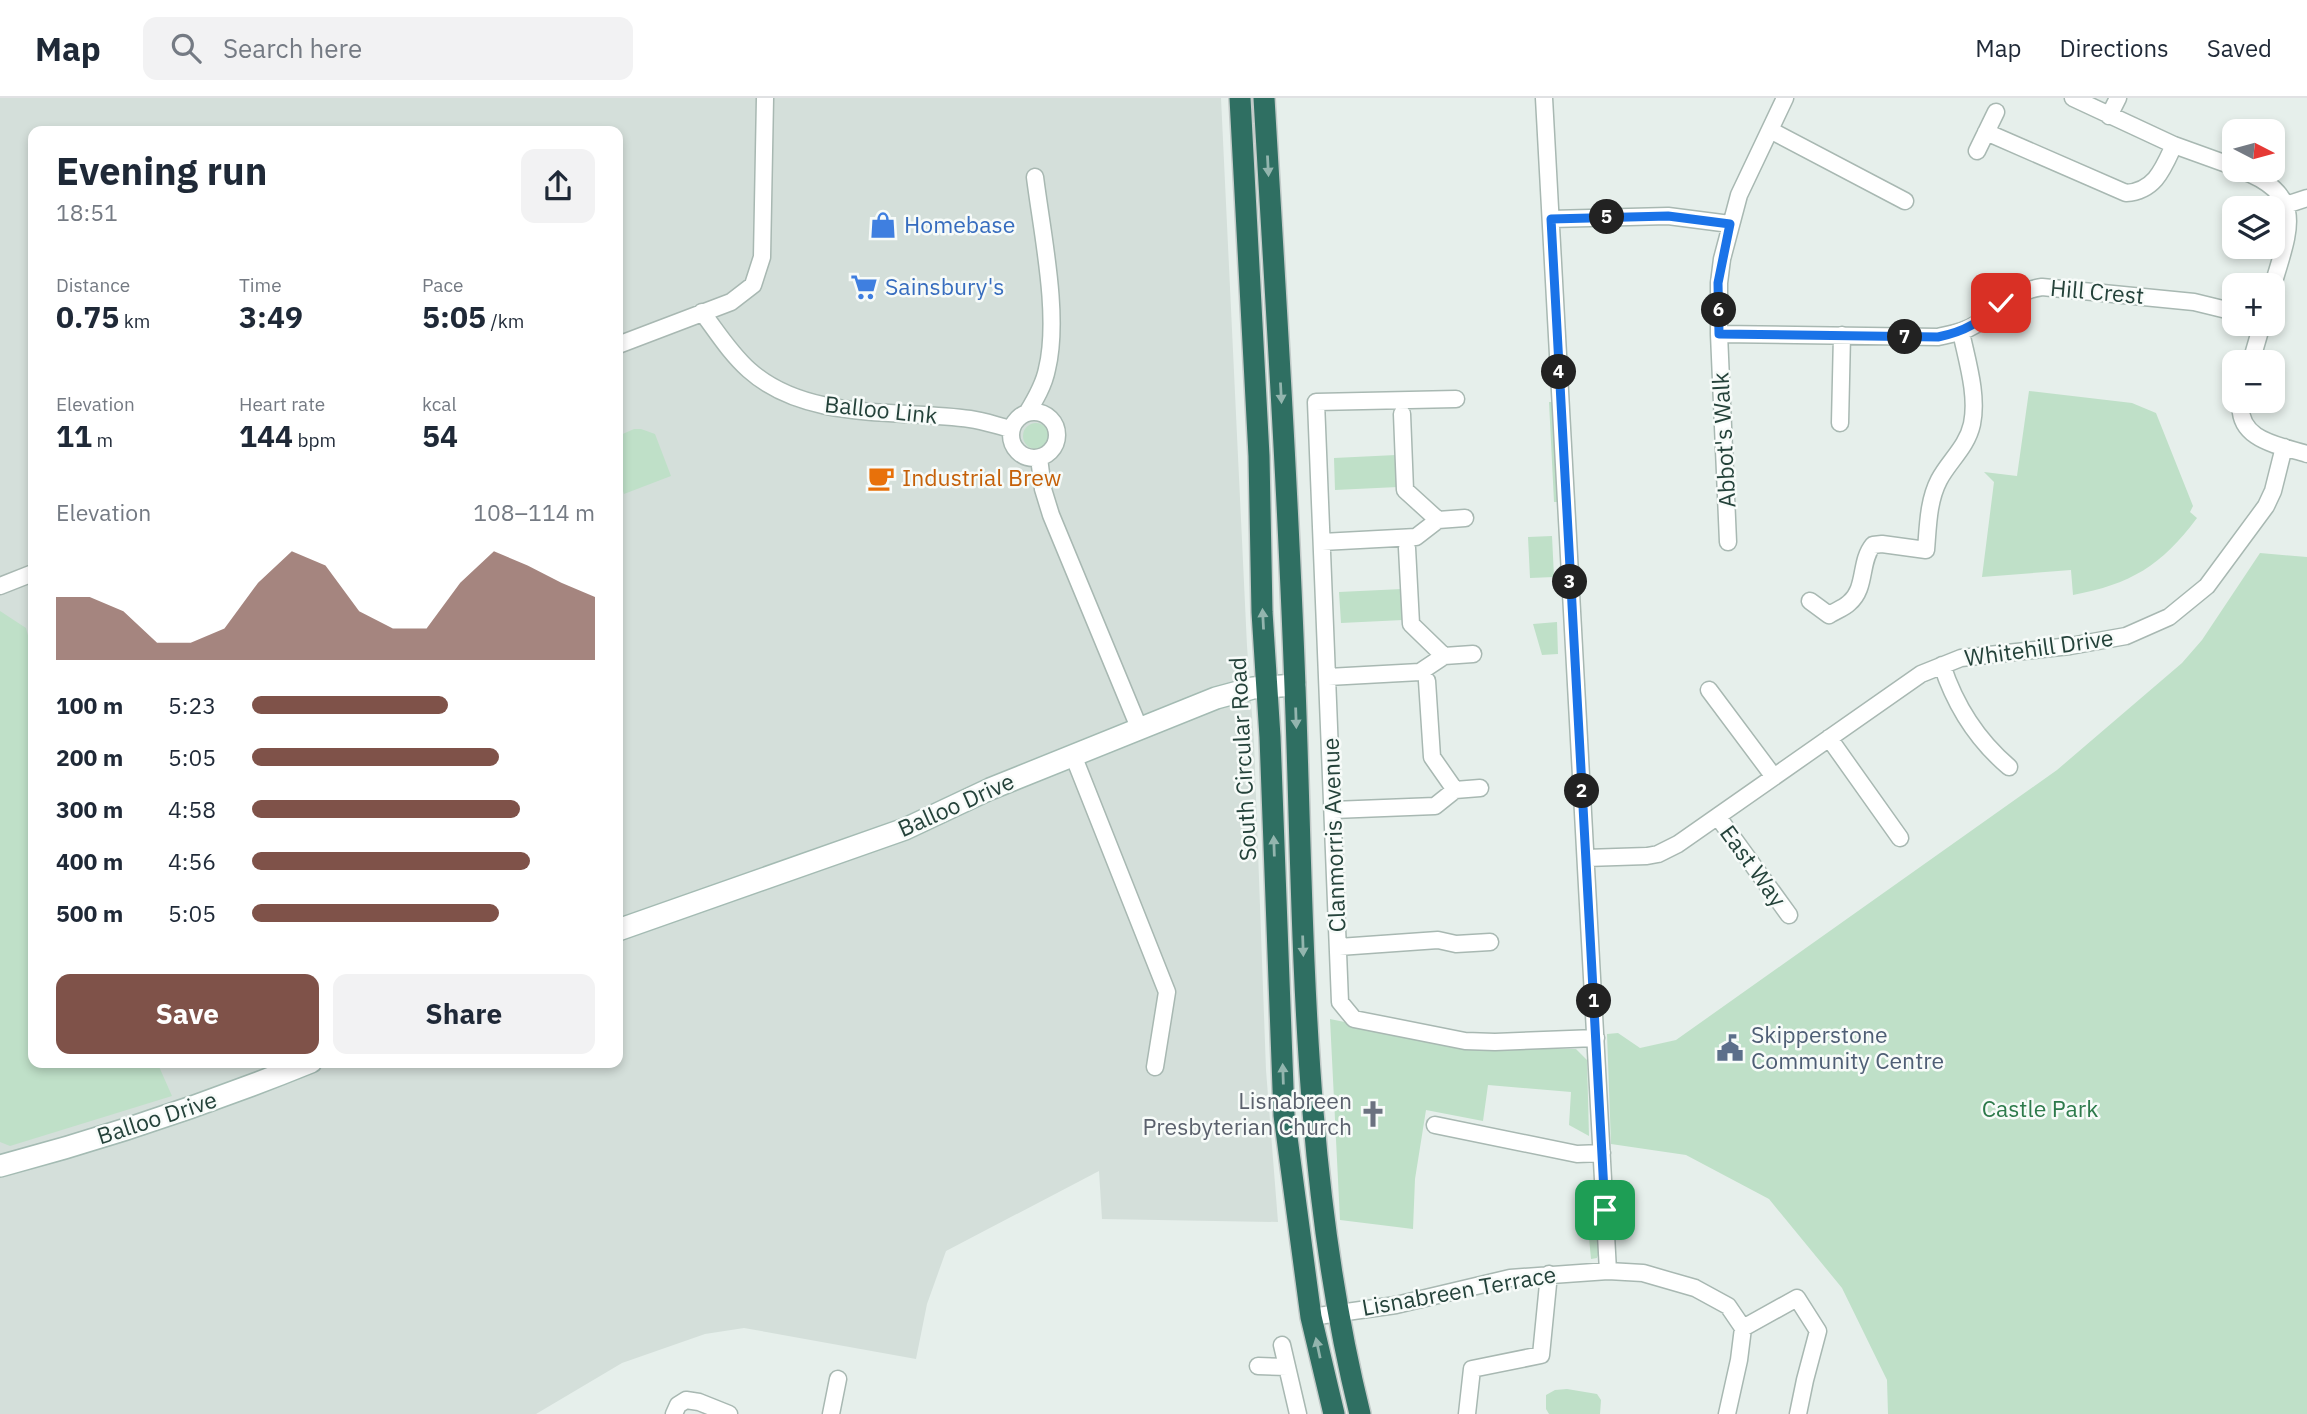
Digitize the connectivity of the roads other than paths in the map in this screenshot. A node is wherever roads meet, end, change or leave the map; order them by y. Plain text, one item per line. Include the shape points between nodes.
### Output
1 (765, 98) edge
2 (1240, 98) edge
3 (1264, 98) edge
4 (1544, 98) edge
5 (1785, 98) edge
6 (2073, 98) edge
7 (2118, 98) edge
8 (1996, 112) dead end
9 (2109, 116) junction
10 (1770, 130) junction
11 (1986, 132) junction
12 (2174, 145) junction
13 (1977, 151) dead end
14 (2222, 162) edge
15 (1035, 177) dead end
16 (2267, 182) edge
17 (2307, 198) edge
18 (1905, 201) dead end
19 (2286, 205) junction
20 (1551, 219) junction
21 (1730, 224) junction
22 (2276, 273) edge
23 (2222, 309) edge
24 (702, 312) junction
25 (1961, 332) junction
26 (1719, 334) junction
27 (1842, 335) junction
28 (623, 343) edge
29 (1456, 399) dead end
30 (1027, 413) junction
31 (2239, 413) edge
32 (1402, 414) dead end
33 (1840, 423) dead end
34 (1012, 429) junction
35 (2284, 447) junction
36 (2307, 454) edge
37 (1039, 458) junction
38 (1465, 519) dead end
39 (1438, 520) junction
40 (1322, 542) junction
41 (1728, 542) dead end
42 (1407, 548) dead end
43 (28, 575) edge
44 (0, 586) edge
45 (1810, 601) dead end
46 (1473, 654) dead end
47 (1444, 656) junction
48 (1942, 664) junction
49 (1328, 677) junction
50 (1427, 681) dead end
51 (1281, 686) junction
52 (1709, 690) dead end
53 (1140, 730) junction
54 (1829, 738) junction
55 (1073, 755) junction
56 (2009, 767) dead end
57 (1774, 777) junction
58 (1480, 788) dead end
59 (1455, 790) junction
60 (1334, 810) junction
61 (1718, 817) junction
62 (1900, 838) dead end
63 (1586, 858) junction
64 (1789, 915) dead end
65 (623, 928) edge
66 (1490, 942) dead end
67 (1339, 947) junction
68 (1596, 1038) junction
69 (1155, 1066) dead end
70 (296, 1068) edge
71 (1435, 1125) dead end
72 (1602, 1153) junction
73 (0, 1166) edge
74 (1608, 1271) junction
75 (1549, 1274) junction
76 (1338, 1312) junction
77 (1311, 1317) junction
78 (1743, 1328) junction
79 (1282, 1345) dead end
80 (1258, 1366) dead end
81 (1287, 1367) junction
82 (838, 1379) dead end
83 (674, 1414) edge
84 (729, 1414) edge
85 (831, 1414) edge
86 (1298, 1414) edge
87 (1334, 1414) edge
88 (1360, 1414) edge
89 (1467, 1414) edge
90 (1727, 1414) edge
91 (1798, 1414) edge

1 - 24 street via 762,257 753,285 731,302
51 -> 2 highway, South Circular Road via 1262,612 1259,456
3 -> 51 highway, South Circular Road via 1286,497
4 - 20 street
5 - 10 street, Abbot's Walk
6 - 9 street
7 - 9 street
8 - 11 street
9 - 12 street
10 - 18 street
10 - 21 street, Abbot's Walk
11 - 12 street via 2126,193 2150,186
11 - 13 street
12 - 14 street
15 - 30 street via 1052,330 1047,371
16 - 19 street
17 - 19 street
19 - 22 street via 2289,226
20 - 21 street via 1668,216
20 - 63 street
21 - 26 street, Abbot's Walk via 1718,283
23 - 25 street, Hill Crest via 2042,287 2001,303
24 - 28 street
24 - 34 street, Balloo Link via 750,371 771,386 821,406 970,419
25 - 27 street, Hill Crest via 1938,337
25 - 45 street via 1972,387 1972,423 1933,494 1926,550 1873,545 1858,593 1849,604 1829,614
26 - 27 street, Hill Crest
26 - 41 street, Abbot's Walk
27 - 33 street
29 - 40 street, Clanmorris Avenue via 1316,402
30 - 34 street
30 - 37 street via 1042,414 1056,430 1054,446
31 - 35 street via 2258,438
32 - 39 street via 1405,490
34 - 37 street via 1016,450 1028,458
35 - 36 street
35 - 48 street, Whitehill Drive via 2266,506 2207,586 2169,617 2126,636 1984,654
37 - 53 street via 1051,515
38 - 39 street
39 - 40 street via 1416,537
40 - 49 street, Clanmorris Avenue
42 - 47 street via 1411,624
43 - 44 street
46 - 47 street
47 - 49 street via 1420,672
48 - 54 street, Whitehill Drive
48 - 56 street via 1958,706 1989,750
49 - 60 street, Clanmorris Avenue
50 - 59 street via 1432,757
51 - 53 street, Balloo Drive via 1216,698
51 -> 76 highway, South Circular Road via 1304,951 1314,1141
77 -> 51 highway, South Circular Road via 1284,1115
52 - 57 street
53 - 55 street, Balloo Drive
54 - 57 street, Whitehill Drive
54 - 62 street
55 - 65 street, Balloo Drive via 905,829
55 - 69 street via 1167,992
57 - 61 street, Whitehill Drive
58 - 59 street
59 - 60 street via 1435,806
60 - 67 street, Clanmorris Avenue
61 - 63 street, Whitehill Drive via 1658,854
61 - 64 street, East Way
63 - 68 street
66 - 67 street via 1438,940
67 - 68 street, Clanmorris Avenue via 1340,1002 1354,1018 1465,1041
68 - 72 street
70 - 73 street, Balloo Drive via 224,1097
71 - 72 street via 1577,1154
72 - 74 street
74 - 75 street, Lisnabreen Terrace
74 - 78 street, Lisnabreen Terrace via 1643,1273 1695,1288 1728,1306
75 - 76 street, Lisnabreen Terrace
75 - 89 street via 1541,1355 1472,1369
76 - 77 street, Lisnabreen Terrace
76 - 88 highway, South Circular Road
87 -> 77 highway, South Circular Road
78 - 90 street
78 - 91 street via 1797,1298 1818,1331
79 - 81 street
80 - 81 street
81 - 86 street
82 - 85 street
83 - 84 street via 686,1400

